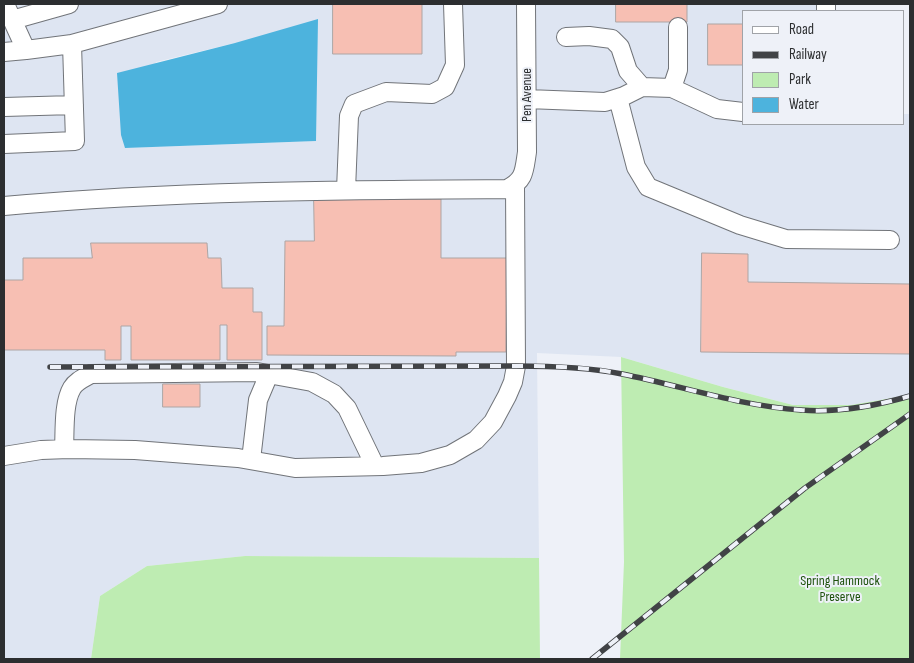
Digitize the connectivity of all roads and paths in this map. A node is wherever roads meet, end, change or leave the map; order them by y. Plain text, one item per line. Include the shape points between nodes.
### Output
1 (5, 4) edge
2 (69, 4) edge
3 (218, 4) edge
4 (453, 4) edge
5 (526, 4) edge
6 (12, 20) junction
7 (678, 27) dead end
8 (566, 36) dead end
9 (72, 44) junction
10 (26, 50) junction
11 (4, 52) edge
12 (642, 87) junction
13 (672, 88) junction
14 (618, 98) junction
15 (527, 99) junction
16 (74, 105) junction
17 (4, 107) edge
18 (742, 112) edge
19 (4, 144) edge
20 (516, 185) junction
21 (346, 190) junction
22 (4, 206) edge
23 (890, 240) dead end
24 (270, 374) junction
25 (64, 449) junction
26 (4, 456) edge
27 (251, 460) junction
28 (375, 466) junction

1 - 6 street
2 - 6 street
3 - 9 street
4 - 21 street via 455,65 445,87 432,94 386,92 354,104 349,116
5 - 15 street, Pen Avenue
6 - 10 street
7 - 13 street via 678,70
8 - 12 street via 612,39 620,46 628,71
9 - 10 street
9 - 16 street
10 - 11 street
12 - 13 street
12 - 14 street
13 - 18 street via 717,109
14 - 15 street via 605,102
14 - 23 street via 636,167 648,187 740,225 786,239
15 - 20 street, Pen Avenue via 527,152 524,174
16 - 17 street
16 - 19 street via 75,141
20 - 21 street via 506,189
20 - 28 street via 516,366 507,396 493,422 466,447 421,463
21 - 22 street via 70,200
24 - 25 street via 91,374 78,380 71,389 66,408
24 - 27 street via 258,400
24 - 28 street via 312,382 334,394 347,408
25 - 26 street
25 - 27 street via 135,450
27 - 28 street via 295,468

